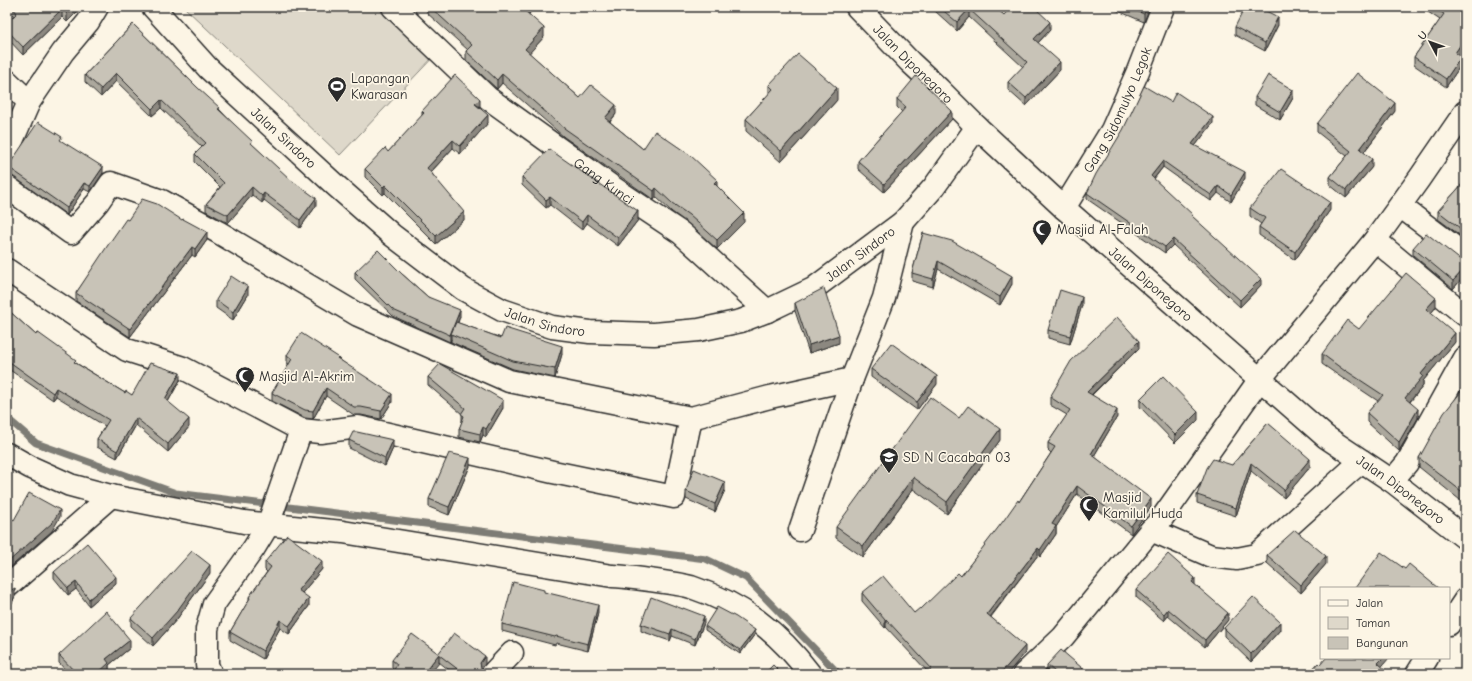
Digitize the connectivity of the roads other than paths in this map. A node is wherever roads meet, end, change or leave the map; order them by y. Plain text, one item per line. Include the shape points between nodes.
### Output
1 (97, 7) edge
2 (153, 7) edge
3 (393, 7) edge
4 (857, 7) edge
5 (1163, 7) edge
6 (7, 81) edge
7 (28, 102) junction
8 (1465, 112) edge
9 (976, 127) junction
10 (7, 152) edge
11 (7, 187) edge
12 (1400, 206) junction
13 (1064, 208) junction
14 (903, 222) junction
15 (1375, 240) junction
16 (1465, 255) edge
17 (7, 270) edge
18 (767, 311) junction
19 (1465, 315) edge
20 (1465, 358) edge
21 (852, 379) junction
22 (1260, 379) junction
23 (691, 418) junction
24 (301, 430) junction
25 (7, 454) edge
26 (1362, 461) junction
27 (1392, 481) junction
28 (111, 496) junction
29 (272, 513) junction
30 (800, 530) dead end
31 (1151, 530) junction
32 (1464, 535) edge
33 (7, 587) edge
34 (1465, 600) edge
35 (1450, 622) edge
36 (512, 653) dead end
37 (1426, 659) edge
38 (211, 674) edge
39 (492, 674) edge
40 (810, 674) edge
41 (1024, 674) edge
42 (1417, 674) edge

1 - 7 street
2 - 18 street, Jalan Sindoro via 208,68 369,215 462,289 502,310 552,327 590,332 654,334 699,330 741,321
3 - 18 street, Gang Kunci via 488,98 615,190 681,233
4 - 9 street, Jalan Diponegoro
5 - 13 street, Gang Sidomulyo Legok via 1112,130
6 - 7 street
7 - 10 street
8 - 12 street
9 - 13 street, Jalan Diponegoro
9 - 14 street, Jalan Sindoro via 934,187
11 - 23 street via 71,233 111,183 162,201 358,315 509,381
12 - 15 street
12 - 16 street
13 - 22 street, Jalan Diponegoro
14 - 18 street, Jalan Sindoro via 813,289
14 - 21 street via 884,298
15 - 19 street
15 - 22 street
17 - 24 street via 127,350 183,368
20 - 27 street via 1407,463
21 - 23 street
21 - 30 street
22 - 26 street, Jalan Diponegoro via 1326,437
22 - 31 street via 1160,521
23 - 24 street via 674,497 358,427 320,432
24 - 29 street
25 - 28 street via 70,485
26 - 27 street, Jalan Diponegoro
26 - 31 street via 1257,555 1237,559 1212,556
27 - 32 street, Jalan Diponegoro
28 - 29 street via 244,522
28 - 33 street
29 - 38 street via 254,548 214,604 207,629 207,665
29 - 40 street via 344,532 690,587 754,617 777,636
31 - 41 street via 1063,637
34 - 35 street
36 - 39 street
37 - 42 street

